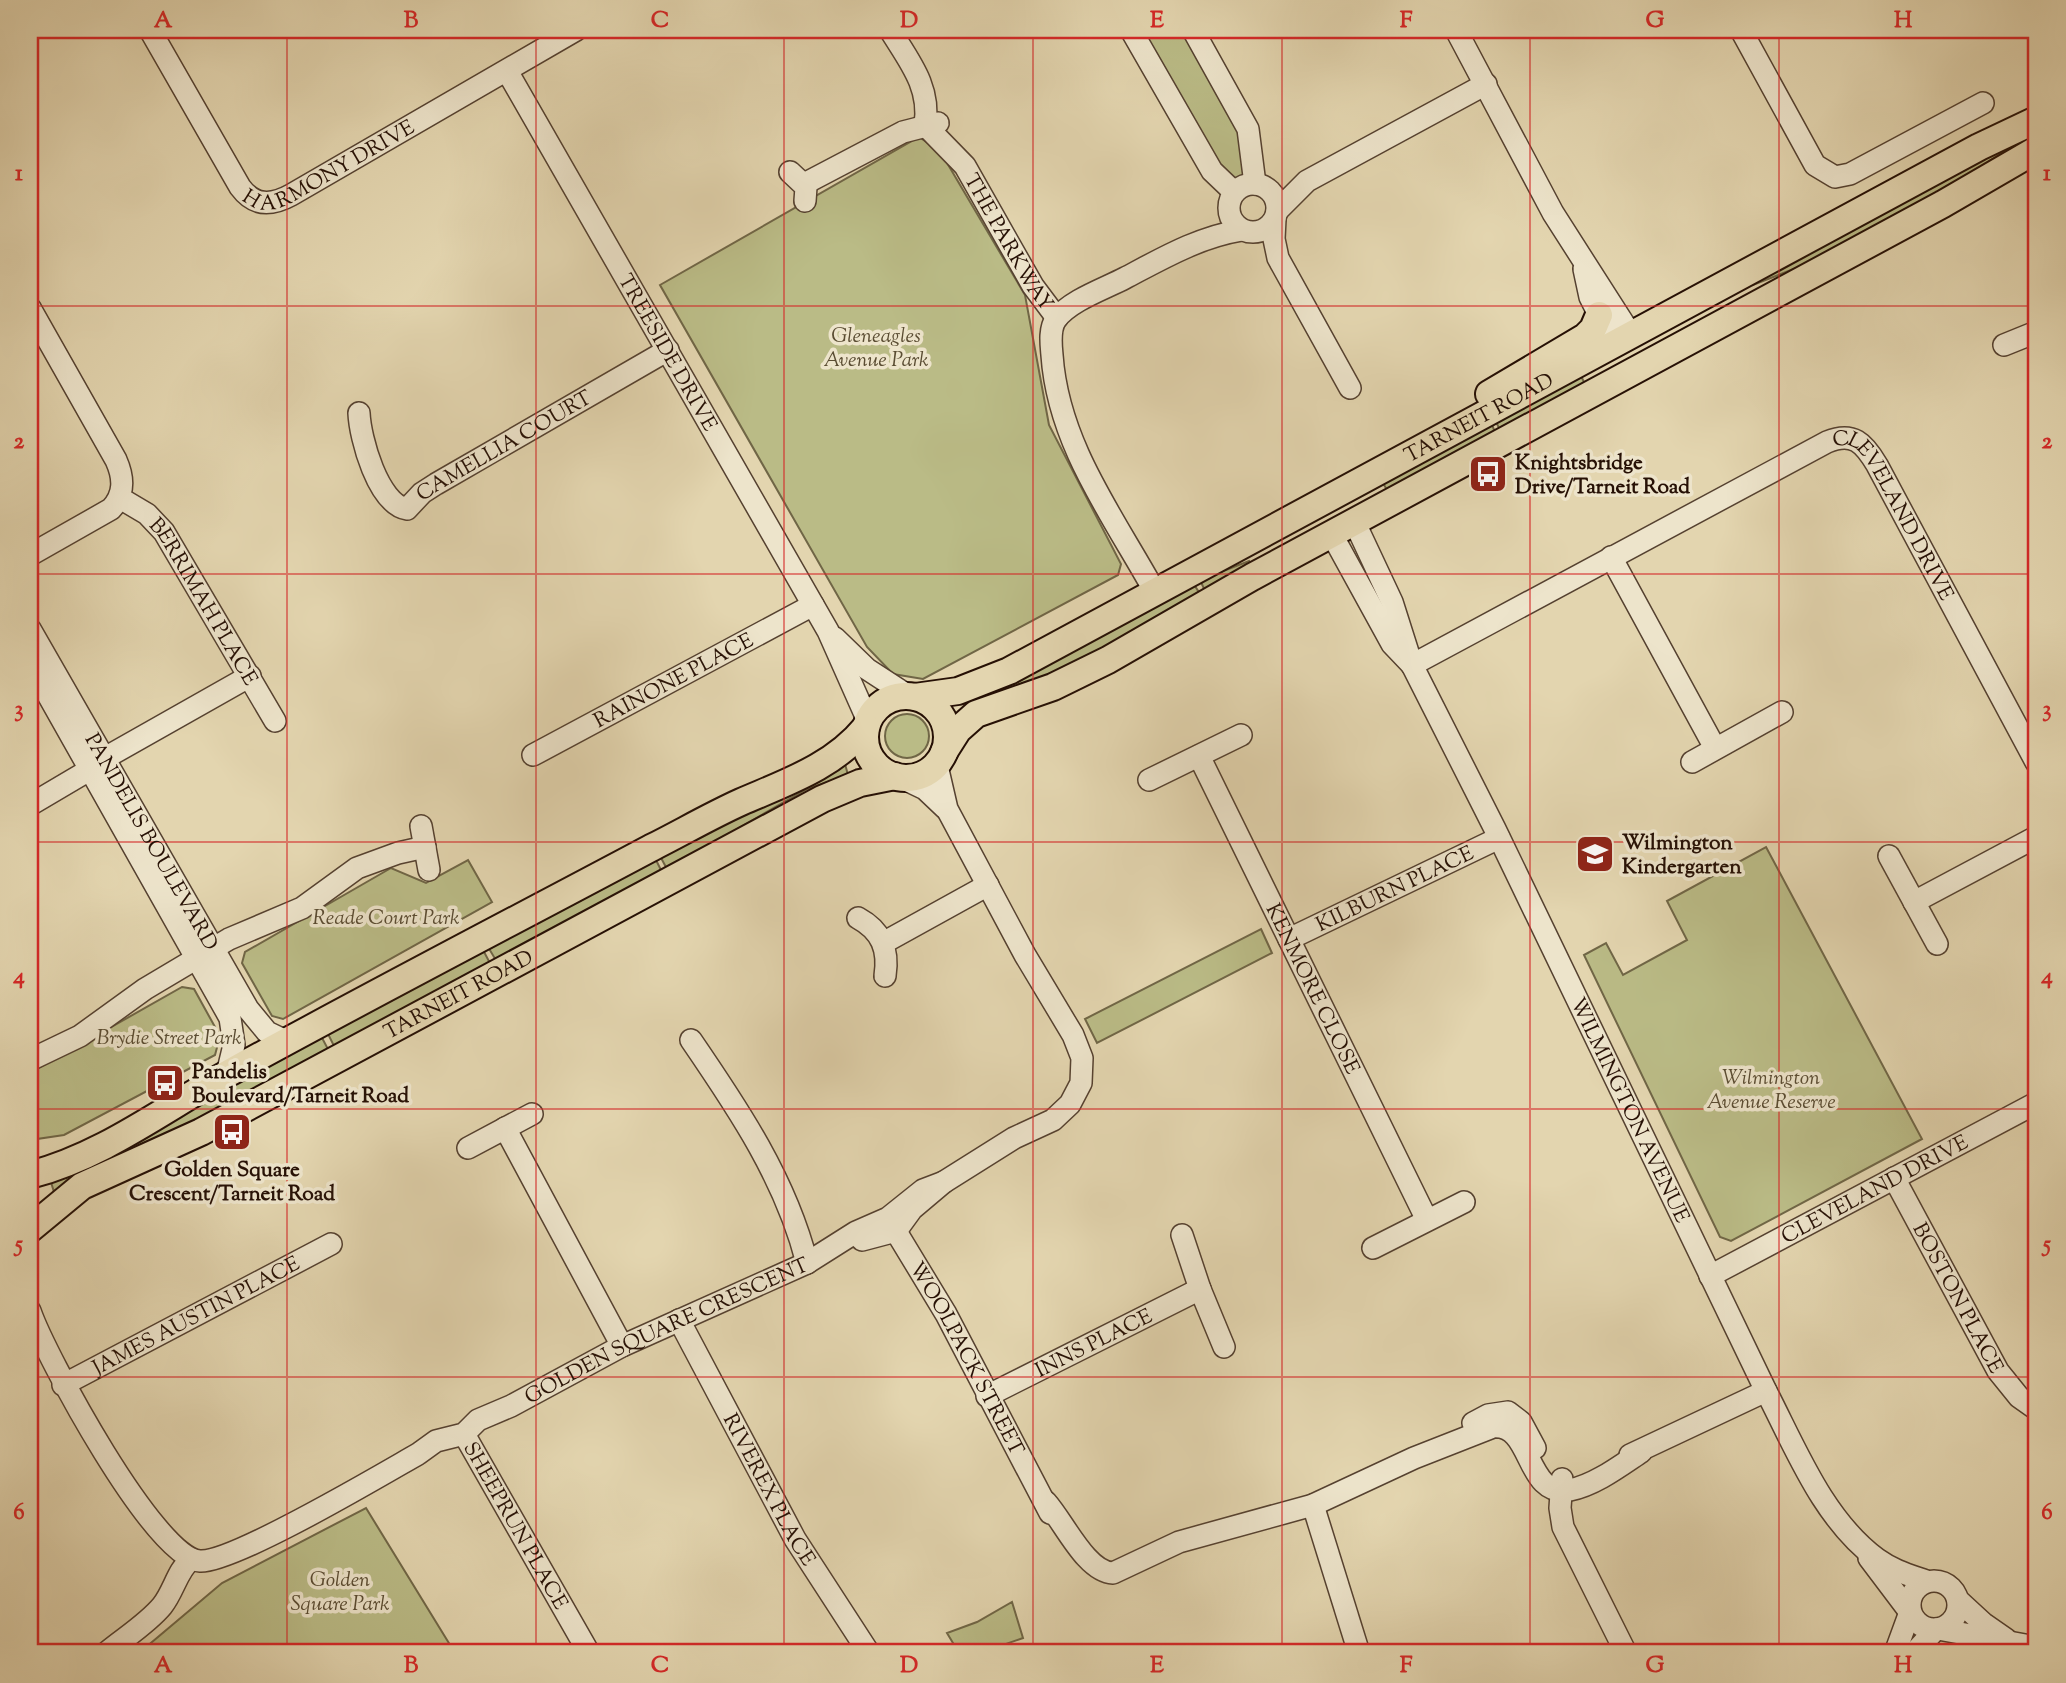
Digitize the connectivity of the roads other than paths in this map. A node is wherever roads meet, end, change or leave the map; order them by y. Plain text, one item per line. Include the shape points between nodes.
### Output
1 (150, 30) edge
2 (576, 30) edge
3 (890, 30) edge
4 (1131, 30) edge
5 (1193, 30) edge
6 (1456, 30) edge
7 (1741, 30) edge
8 (507, 71) junction
9 (1486, 83) junction
10 (1983, 103) dead end
11 (2036, 120) edge
12 (925, 125) junction
13 (2036, 150) edge
14 (1307, 181) junction
15 (1259, 185) junction
16 (800, 186) dead end
17 (1231, 199) junction
18 (1276, 215) junction
19 (1246, 231) junction
20 (1191, 244) junction
21 (1279, 258) junction
22 (1582, 263) junction
23 (30, 308) edge
24 (1599, 315) junction
25 (1057, 318) junction
26 (2036, 332) edge
27 (1623, 340) junction
28 (2004, 345) dead end
29 (668, 350) junction
30 (1640, 368) junction
31 (1350, 388) dead end
32 (359, 413) dead end
33 (1461, 427) junction
34 (120, 498) junction
35 (1332, 514) junction
36 (1354, 521) junction
37 (30, 555) edge
38 (1611, 557) junction
39 (1155, 592) junction
40 (813, 605) junction
41 (1383, 607) junction
42 (30, 629) edge
43 (828, 631) junction
44 (30, 663) edge
45 (1412, 665) junction
46 (250, 676) junction
47 (911, 696) junction
48 (1782, 712) dead end
49 (275, 721) dead end
50 (867, 724) junction
51 (1241, 735) dead end
52 (1715, 748) junction
53 (943, 754) junction
54 (533, 755) dead end
55 (1199, 756) junction
56 (1692, 762) dead end
57 (2036, 762) edge
58 (98, 764) junction
59 (899, 777) junction
60 (1149, 780) dead end
61 (30, 805) edge
62 (947, 809) junction
63 (2036, 837) edge
64 (1499, 838) junction
65 (1889, 856) dead end
66 (429, 870) dead end
67 (988, 885) junction
68 (1914, 902) junction
69 (858, 918) dead end
70 (1289, 939) junction
71 (883, 943) junction
72 (1937, 944) dead end
73 (206, 953) junction
74 (885, 976) dead end
75 (691, 1040) dead end
76 (288, 1042) junction
77 (30, 1060) edge
78 (227, 1074) junction
79 (2036, 1103) edge
80 (532, 1114) dead end
81 (505, 1128) junction
82 (468, 1148) dead end
83 (30, 1175) edge
84 (1894, 1178) junction
85 (1464, 1202) dead end
86 (1427, 1220) junction
87 (892, 1224) junction
88 (30, 1229) edge
89 (1182, 1235) dead end
90 (331, 1244) dead end
91 (1373, 1248) dead end
92 (816, 1259) junction
93 (1710, 1276) junction
94 (1200, 1289) junction
95 (30, 1311) edge
96 (679, 1320) junction
97 (35, 1333) edge
98 (622, 1346) junction
99 (1224, 1347) dead end
100 (63, 1385) junction
101 (1766, 1391) junction
102 (987, 1396) junction
103 (2036, 1409) edge
104 (467, 1439) junction
105 (1561, 1484) junction
106 (1313, 1505) junction
107 (1863, 1547) junction
108 (189, 1566) junction
109 (1926, 1581) junction
110 (1958, 1600) junction
111 (1910, 1612) junction
112 (1938, 1629) junction
113 (2008, 1640) junction
114 (2036, 1647) edge
115 (106, 1653) edge
116 (589, 1653) edge
117 (869, 1653) edge
118 (1359, 1653) edge
119 (1626, 1653) edge
120 (1895, 1653) edge
121 (1914, 1653) edge

1 - 8 street, HARMONY DRIVE via 240,187 252,199 268,203 291,195
2 - 8 street, HARMONY DRIVE
3 - 12 street via 923,85 928,108
4 - 17 street
5 - 15 street via 1248,129
6 - 9 street
7 - 10 street via 1815,165 1835,177 1850,174
8 - 29 street, TREESIDE DRIVE
9 - 14 street
9 - 22 street
11 - 27 main road, TARNEIT ROAD
12 - 16 street via 902,132
12 - 25 street, THE PARKWAY via 965,166 1033,286
13 - 30 main road, TARNEIT ROAD
14 - 15 street
14 - 18 street
15 - 17 street
15 - 18 street via 1274,196
17 - 19 street via 1232,220
17 - 20 street
18 - 19 street via 1264,230
18 - 21 street via 1274,239
19 - 20 street via 1217,234
19 - 21 street
20 - 25 street
21 - 31 street
22 - 24 street
22 - 27 street via 1604,289
23 - 34 street via 116,460 123,479
24 - 27 street
24 - 33 main road via 1585,337 1493,390
25 - 39 street via 1051,338 1052,362 1070,442
26 - 28 street
27 - 30 main road
27 - 33 main road, TARNEIT ROAD
29 - 32 street, CAMELLIA COURT via 436,484 407,509 390,496 367,458
29 - 40 street, TREESIDE DRIVE
30 - 36 main road, TARNEIT ROAD
33 - 35 main road, TARNEIT ROAD
34 - 37 street via 100,516
34 - 46 street, BERRIMAH PLACE via 147,514 164,532
35 - 36 main road
35 - 39 main road via 1216,559
35 - 41 street, WILMINGTON AVENUE
35 - 53 main road, TARNEIT ROAD via 1108,660 1053,687 976,714 958,730
36 - 41 street, WILMINGTON AVENUE
38 - 45 street, CLEVELAND DRIVE
38 - 52 street
38 - 57 street, CLEVELAND DRIVE via 1827,442 1845,437 1858,440 1877,465
39 - 47 main road via 1009,671 958,691
40 - 43 street, TREESIDE DRIVE
40 - 54 street, RAINONE PLACE
41 - 45 street, WILMINGTON AVENUE
42 - 58 street, PANDELIS BOULEVARD
43 - 47 street, TREESIDE DRIVE via 867,669
43 - 50 street, TREESIDE DRIVE
44 - 58 street, PANDELIS BOULEVARD
45 - 64 street, WILMINGTON AVENUE
46 - 49 street, BERRIMAH PLACE
46 - 58 street
47 - 50 main road via 883,702
47 - 53 main road via 928,702 945,724
48 - 52 street
50 - 59 main road via 864,739 874,763
50 - 76 main road, TARNEIT ROAD via 842,752 810,772 695,826
51 - 55 street
52 - 56 street
53 - 59 main road via 926,773
53 - 62 street, GOLDEN SQUARE CRESCENT via 938,771
55 - 60 street
55 - 70 street, KENMORE CLOSE
58 - 61 street
58 - 73 street, PANDELIS BOULEVARD
59 - 62 street, GOLDEN SQUARE CRESCENT via 925,789
59 - 88 main road, TARNEIT ROAD via 860,783 822,799 201,1132 82,1186
62 - 67 street, GOLDEN SQUARE CRESCENT
63 - 68 street
64 - 70 street, KILBURN PLACE
64 - 93 street, WILMINGTON AVENUE
65 - 68 street
66 - 73 street via 423,837 398,853 357,868 302,908
67 - 71 street
67 - 87 street, GOLDEN SQUARE CRESCENT via 1069,1052 1070,1076 1062,1098 1014,1138 913,1196
68 - 72 street
69 - 71 street via 870,925
70 - 86 street, KENMORE CLOSE
71 - 74 street
73 - 76 street, PANDELIS BOULEVARD via 260,1025
73 - 77 street via 80,1035
73 - 78 street, PANDELIS BOULEVARD via 234,1030
75 - 92 street via 751,1127
76 - 78 main road, TARNEIT ROAD
78 - 83 main road, TARNEIT ROAD via 110,1143
79 - 84 street, CLEVELAND DRIVE
80 - 81 street
81 - 82 street
81 - 98 street
84 - 93 street, CLEVELAND DRIVE
84 - 103 street, BOSTON PLACE via 1998,1371
85 - 86 street
86 - 91 street
87 - 92 street, GOLDEN SQUARE CRESCENT via 856,1232
87 - 102 street, WOOLPACK STREET via 946,1314
89 - 94 street
90 - 100 street, JAMES AUSTIN PLACE
92 - 96 street, GOLDEN SQUARE CRESCENT
93 - 101 street, WILMINGTON AVENUE
94 - 99 street
94 - 102 street, INNS PLACE
95 - 97 street
96 - 98 street, GOLDEN SQUARE CRESCENT
96 - 117 street, RIVEREX PLACE via 795,1539
97 - 100 street
98 - 104 street, GOLDEN SQUARE CRESCENT via 478,1420
100 - 108 street via 157,1538
101 - 105 street via 1641,1452
101 - 107 street, WILMINGTON AVENUE via 1840,1524
102 - 106 street, WOOLPACK STREET via 1074,1560 1088,1575 1105,1583 1133,1577 1201,1537
104 - 108 street, GOLDEN SQUARE CRESCENT via 436,1441 250,1544 214,1570 204,1574
104 - 116 street, SHEEPRUN PLACE
105 - 106 street, WOOLPACK STREET via 1547,1470 1521,1422 1508,1412 1488,1415 1415,1458
105 - 119 street via 1563,1527
106 - 118 street
107 - 109 street, WILMINGTON AVENUE via 1890,1567
107 - 111 street, WILMINGTON AVENUE via 1876,1571
108 - 115 street via 190,1588
109 - 110 street via 1946,1585
109 - 111 street via 1910,1596
110 - 112 street via 1955,1618
110 - 113 street
111 - 112 street via 1920,1625
111 - 120 street
112 - 113 street
112 - 121 street
113 - 114 street

